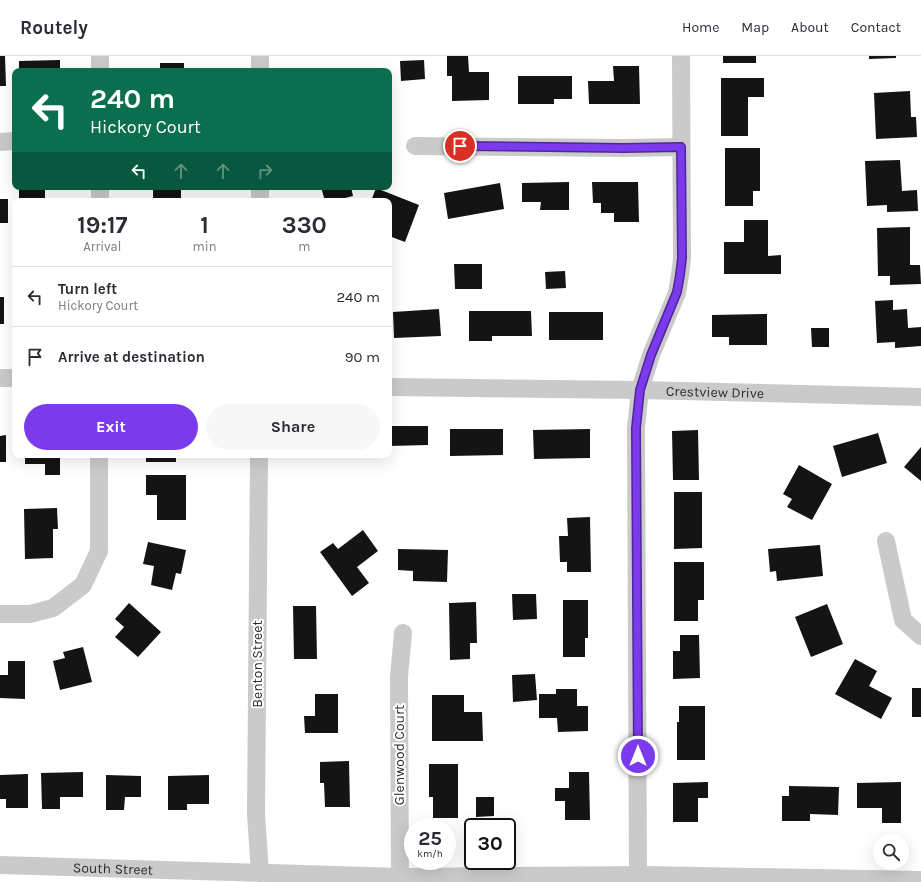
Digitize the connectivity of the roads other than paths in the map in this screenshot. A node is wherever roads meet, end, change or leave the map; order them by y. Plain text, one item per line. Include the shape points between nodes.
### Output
1 (100, 56) edge
2 (260, 56) edge
3 (681, 56) edge
4 (100, 68) edge
5 (260, 68) edge
6 (12, 141) edge
7 (0, 142) edge
8 (415, 146) dead end
9 (681, 147) junction
10 (0, 378) edge
11 (12, 378) edge
12 (392, 387) edge
13 (640, 390) junction
14 (921, 397) edge
15 (99, 458) edge
16 (259, 458) edge
17 (886, 541) dead end
18 (0, 614) edge
19 (403, 633) dead end
20 (921, 636) edge
21 (0, 865) edge
22 (260, 873) junction
23 (638, 875) junction
24 (400, 880) edge
25 (921, 880) edge

1 - 4 street
2 - 5 street
3 - 9 street
6 - 7 street
8 - 9 street
9 - 13 street via 680,275 677,292 651,355
10 - 11 street
12 - 13 street, Crestview Drive
13 - 14 street, Crestview Drive
13 - 23 street via 636,428
15 - 18 street via 99,551 83,585 53,608 30,614
16 - 22 street, Benton Street via 256,814
17 - 20 street via 903,620
19 - 24 street, Glenwood Court via 398,677
21 - 22 street, South Street
22 - 24 street, South Street
23 - 24 street, South Street
23 - 25 street, South Street

